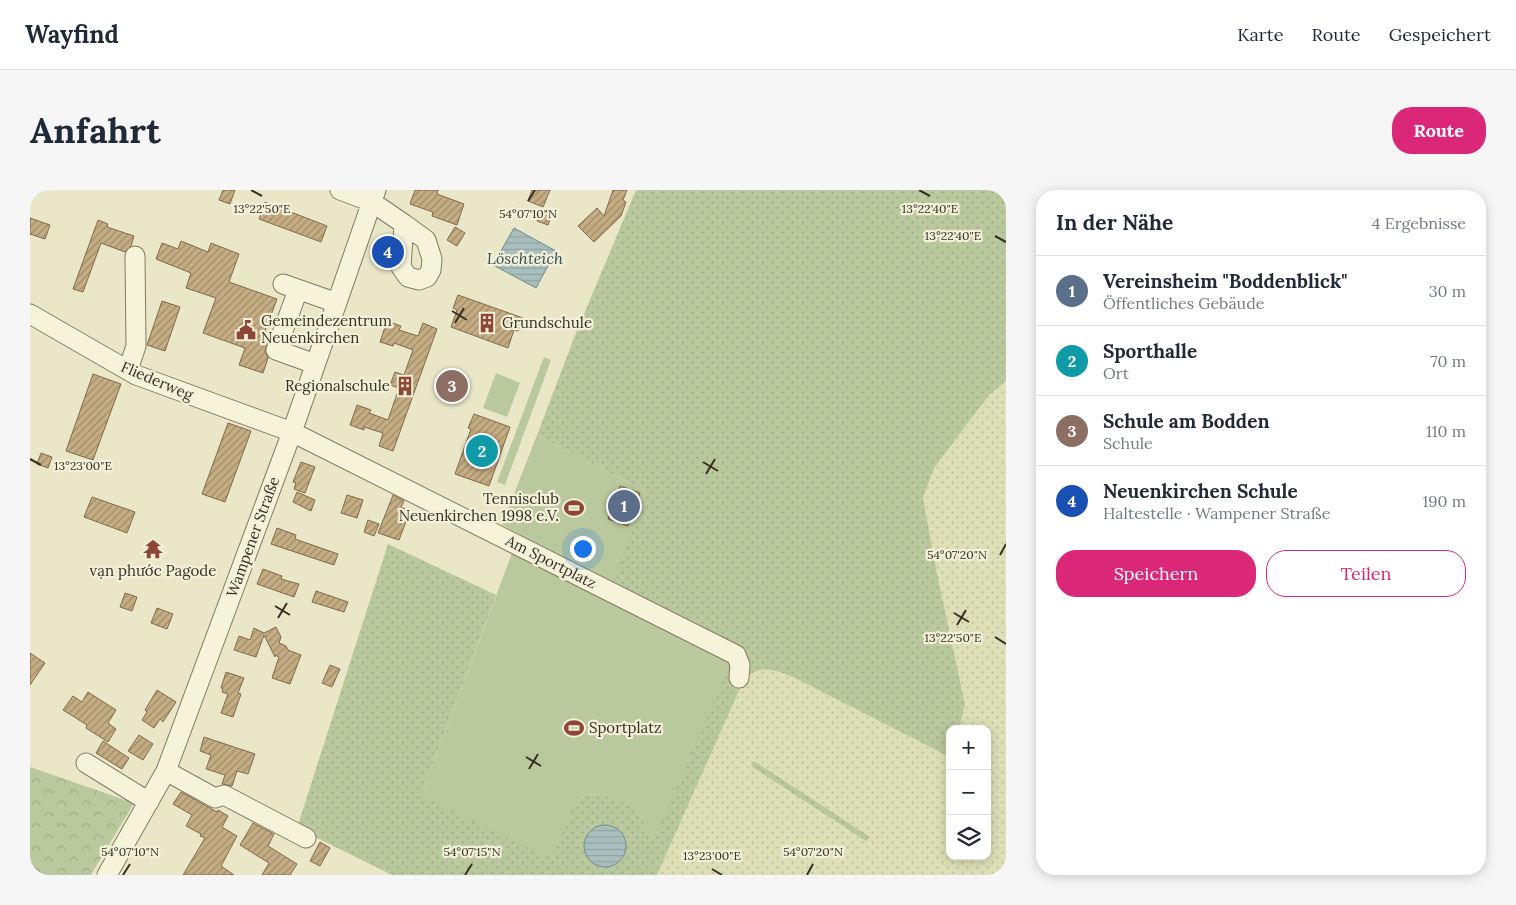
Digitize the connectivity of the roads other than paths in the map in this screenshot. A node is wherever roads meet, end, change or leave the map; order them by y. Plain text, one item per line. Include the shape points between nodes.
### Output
1 (340, 190) edge
2 (374, 196) edge
3 (404, 224) dead end
4 (135, 256) dead end
5 (337, 303) junction
6 (30, 314) edge
7 (316, 364) junction
8 (128, 370) junction
9 (292, 432) junction
10 (739, 678) dead end
11 (86, 763) dead end
12 (166, 771) junction
13 (149, 802) junction
14 (306, 838) dead end
15 (107, 875) edge

1 - 2 street
2 - 3 street
2 - 5 street, Wampener Straße
4 - 8 street via 136,346
5 - 7 street, Wampener Straße
5 - 7 street via 290,287 276,350
6 - 8 street, Fliederweg
7 - 9 street, Wampener Straße
8 - 9 street, Fliederweg
9 - 10 street, Am Sportplatz via 736,655 740,665
9 - 12 street, Wampener Straße
11 - 13 street
12 - 13 street, Wampener Straße
12 - 14 street via 215,798 224,795
13 - 15 street, Wampener Straße

